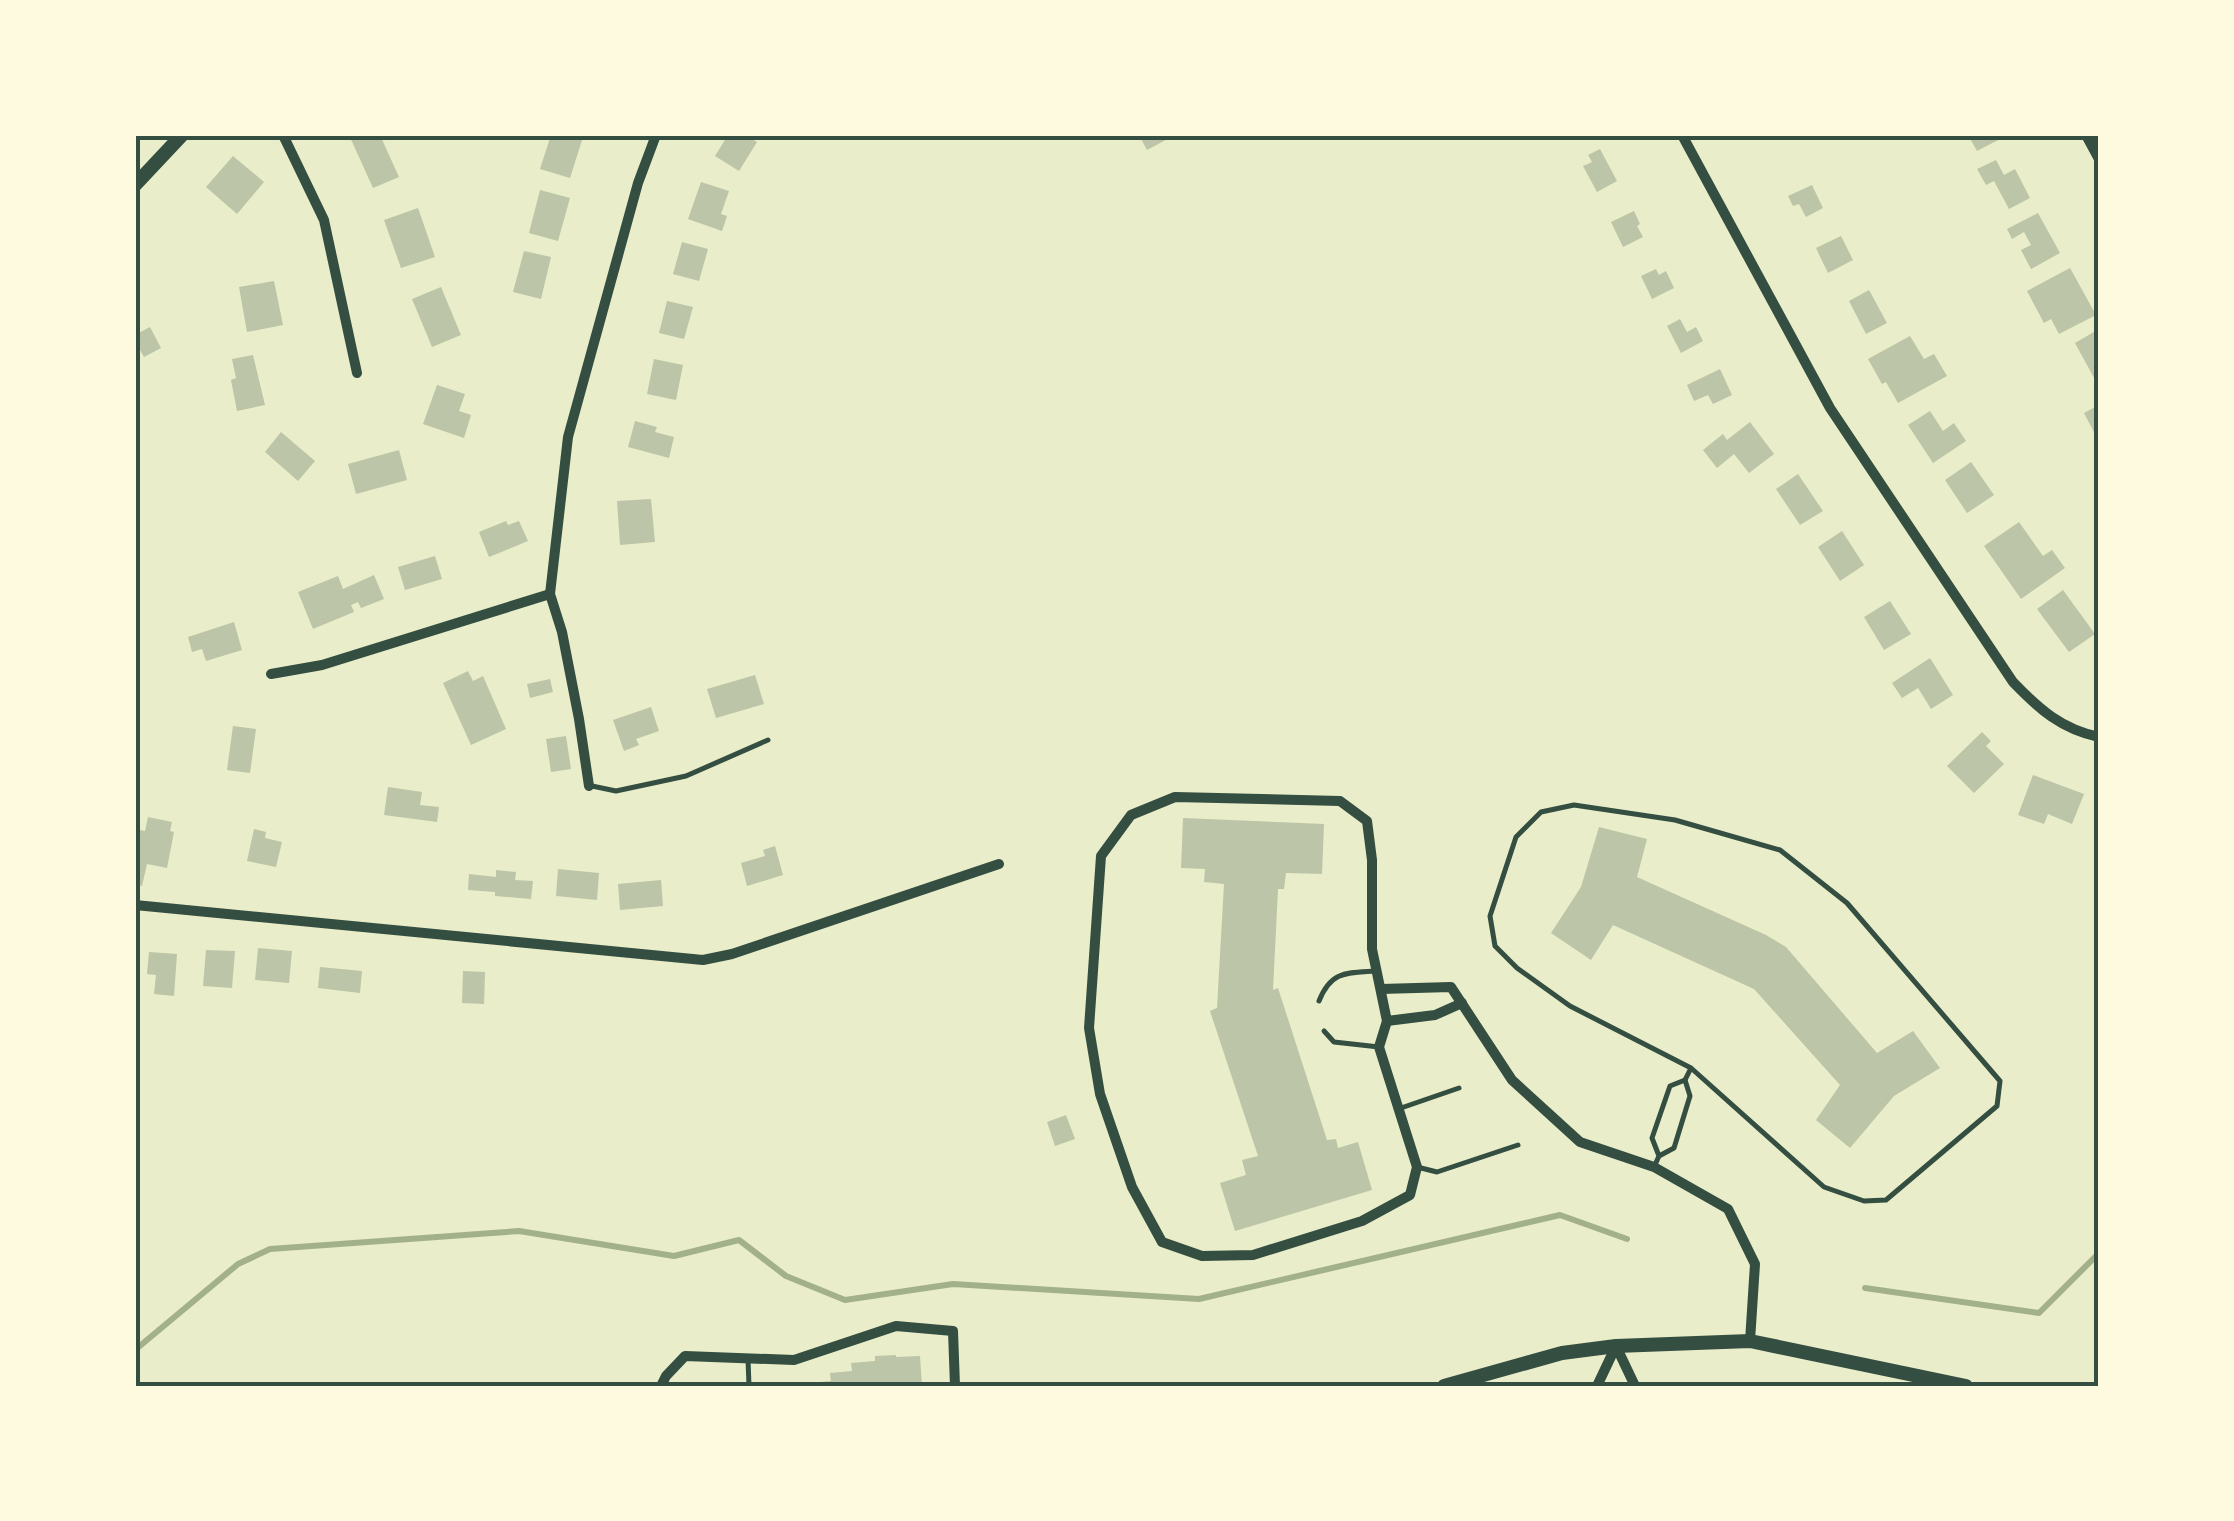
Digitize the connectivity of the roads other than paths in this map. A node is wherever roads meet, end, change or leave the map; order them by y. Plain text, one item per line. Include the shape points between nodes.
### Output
1 (182, 135) edge
2 (284, 135) edge
3 (656, 135) edge
4 (1682, 135) edge
5 (2086, 135) edge
6 (2099, 159) edge
7 (135, 185) edge
8 (357, 373) dead end
9 (550, 594) junction
10 (271, 674) dead end
11 (2099, 736) edge
12 (768, 740) dead end
13 (588, 786) joint
14 (999, 864) dead end
15 (135, 905) edge
16 (1376, 972) junction
17 (1381, 988) junction
18 (1319, 1001) dead end
19 (1462, 1003) junction
20 (1387, 1021) junction
21 (1324, 1031) dead end
22 (1379, 1047) junction
23 (1691, 1068) junction
24 (1685, 1080) junction
25 (1459, 1088) dead end
26 (1398, 1109) junction
27 (1518, 1145) dead end
28 (1657, 1162) junction
29 (1417, 1167) junction
30 (1750, 1341) junction
31 (1616, 1346) junction
32 (748, 1358) junction
33 (661, 1386) edge
34 (749, 1386) edge
35 (955, 1386) edge
36 (1444, 1386) edge
37 (1597, 1386) edge
38 (1636, 1386) edge
39 (1966, 1386) edge

1 - 7 street
2 - 8 street via 324,220
3 - 9 street via 568,436
4 - 11 street via 1830,408 2013,682 2041,711
5 - 6 street
9 - 10 street via 322,665
9 - 13 street
12 - 13 lane via 686,776 616,791
14 - 15 street via 702,960
16 - 17 street
16 - 18 lane via 1333,978
16 - 29 street via 1366,821 1340,801 1175,797 1131,815 1101,856 1089,1028 1100,1094 1132,1187 1162,1242 1202,1256 1253,1255 1362,1220 1410,1195
17 - 19 street via 1451,987
17 - 20 street
19 - 20 street via 1435,1015
19 - 28 street via 1512,1080 1580,1142
20 - 22 street
21 - 22 lane via 1334,1042
22 - 26 street
23 - 23 lane via 1824,1186 1864,1201 1886,1200 1997,1106 2000,1081 1847,904 1780,850 1675,820 1574,806 1541,812 1516,838 1490,916 1495,946 1570,1006
23 - 24 lane
24 - 28 lane via 1690,1096 1674,1148
24 - 28 lane via 1670,1086 1658,1120 1652,1138
25 - 26 lane
26 - 29 street
27 - 29 lane via 1438,1172
28 - 30 street via 1728,1209 1755,1264
30 - 31 street
30 - 39 street
31 - 36 street via 1562,1353
31 - 37 street
31 - 38 street
32 - 33 street via 686,1356
32 - 34 lane
32 - 35 street via 794,1360 896,1326 954,1331

